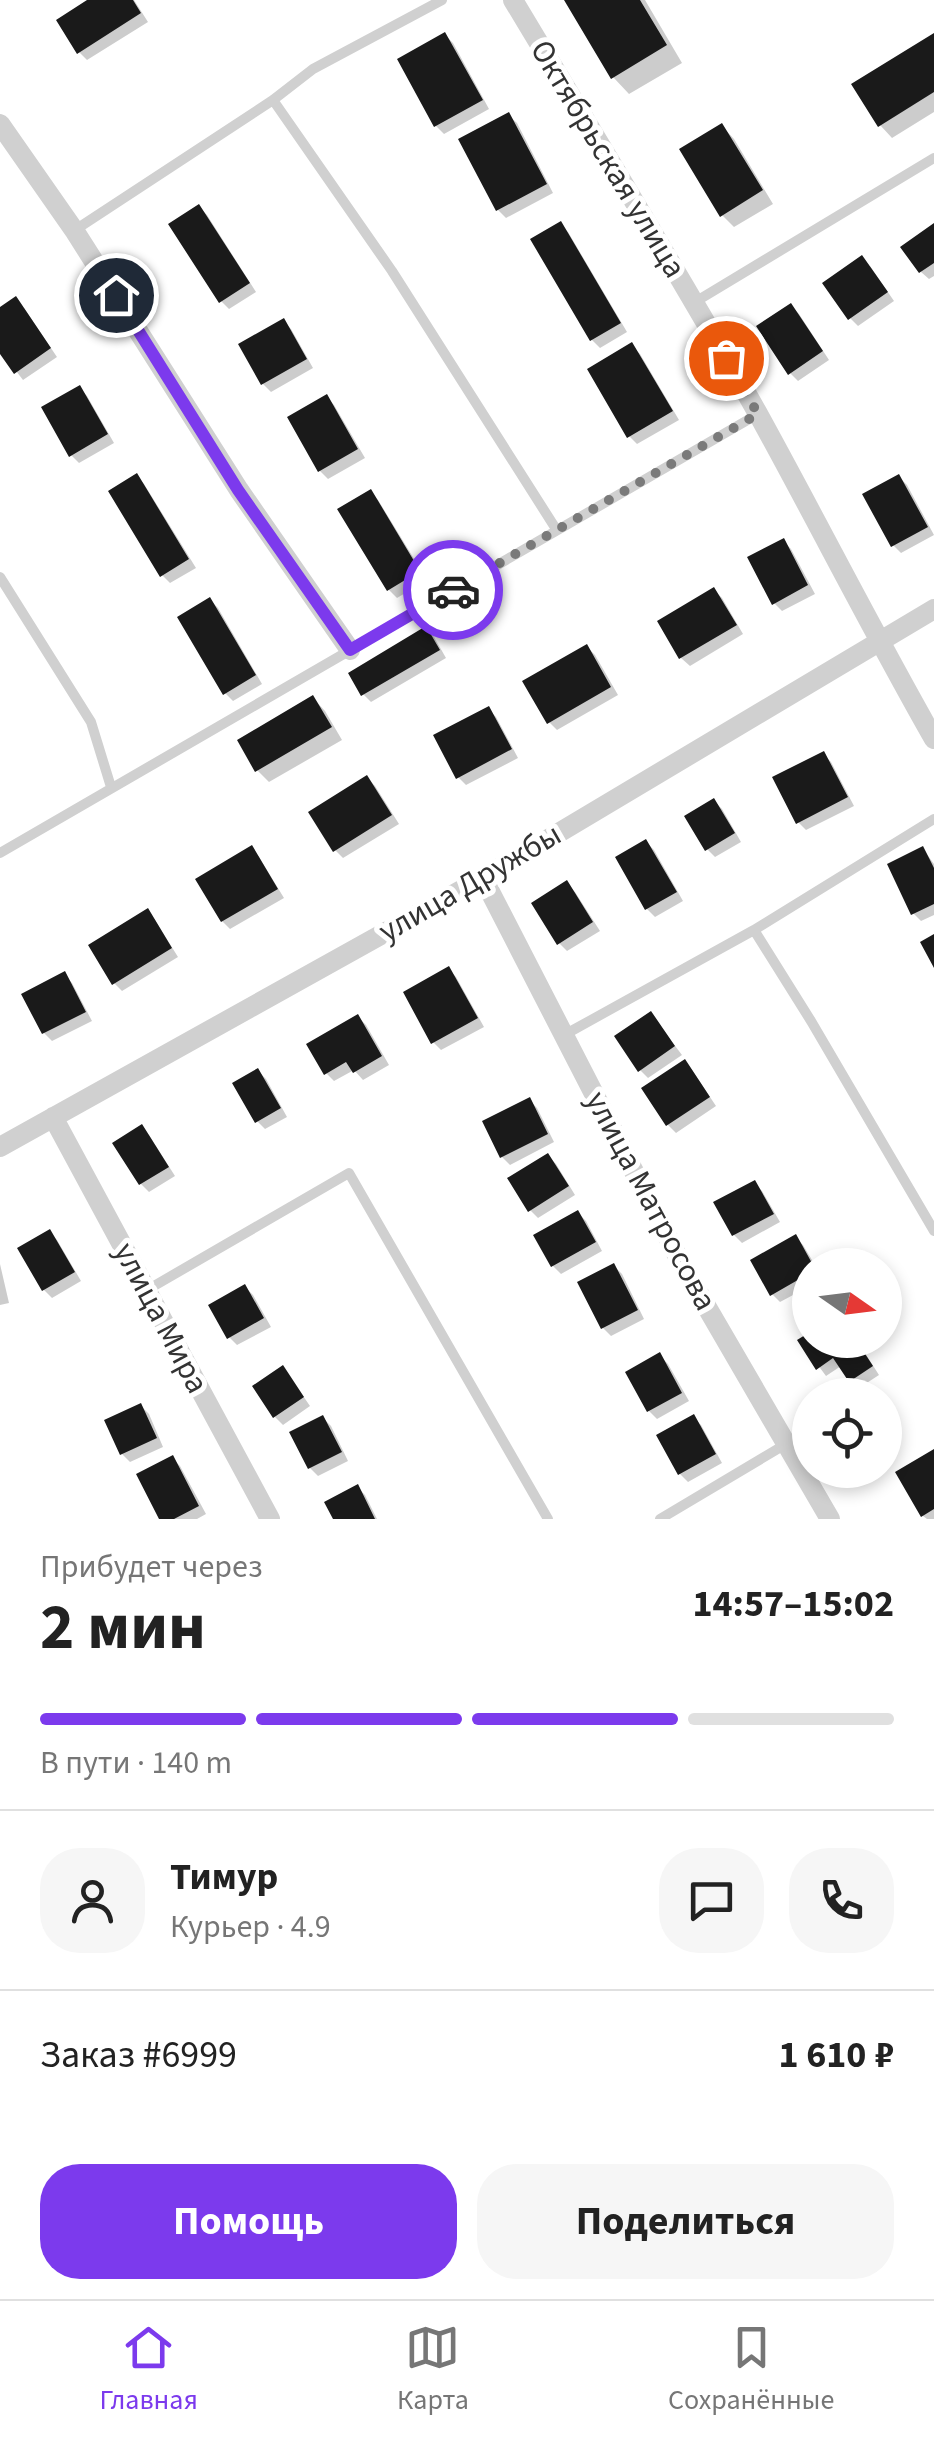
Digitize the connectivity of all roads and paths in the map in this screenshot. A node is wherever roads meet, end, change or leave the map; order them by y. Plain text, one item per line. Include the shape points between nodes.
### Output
1 (442, 0) edge
2 (512, 0) edge
3 (273, 100) junction
4 (0, 124) edge
5 (934, 158) edge
6 (74, 230) junction
7 (694, 302) junction
8 (758, 414) junction
9 (556, 529) junction
10 (0, 577) edge
11 (934, 609) edge
12 (878, 642) junction
13 (350, 650) junction
14 (934, 740) edge
15 (111, 787) junction
16 (934, 819) edge
17 (0, 853) edge
18 (483, 878) junction
19 (754, 930) junction
20 (564, 1035) junction
21 (53, 1116) junction
22 (0, 1147) edge
23 (934, 1231) edge
24 (146, 1290) junction
25 (786, 1444) junction
26 (270, 1519) edge
27 (548, 1519) edge
28 (660, 1519) edge
29 (830, 1519) edge

1 - 3 lane via 313,69
2 - 7 street, Октябрьская улица
3 - 6 lane
3 - 9 lane via 392,271
4 - 6 street
5 - 7 lane
6 - 13 street via 238,490
7 - 8 street, Октябрьская улица
8 - 9 lane
8 - 12 street, Октябрьская улица
9 - 13 lane
10 - 15 lane via 91,722
11 - 12 street, улица Дружбы
12 - 14 street, Октябрьская улица
12 - 18 street, улица Дружбы
13 - 15 lane
15 - 17 lane
16 - 19 lane
18 - 20 street, улица Матросова
18 - 21 street, улица Дружбы
19 - 20 lane
19 - 23 lane
20 - 25 street, улица Матросова via 680,1262
21 - 22 street, улица Дружбы
21 - 24 street, улица Мира
24 - 26 street, улица Мира
24 - 27 lane via 349,1173
25 - 28 lane
25 - 29 street, улица Матросова

